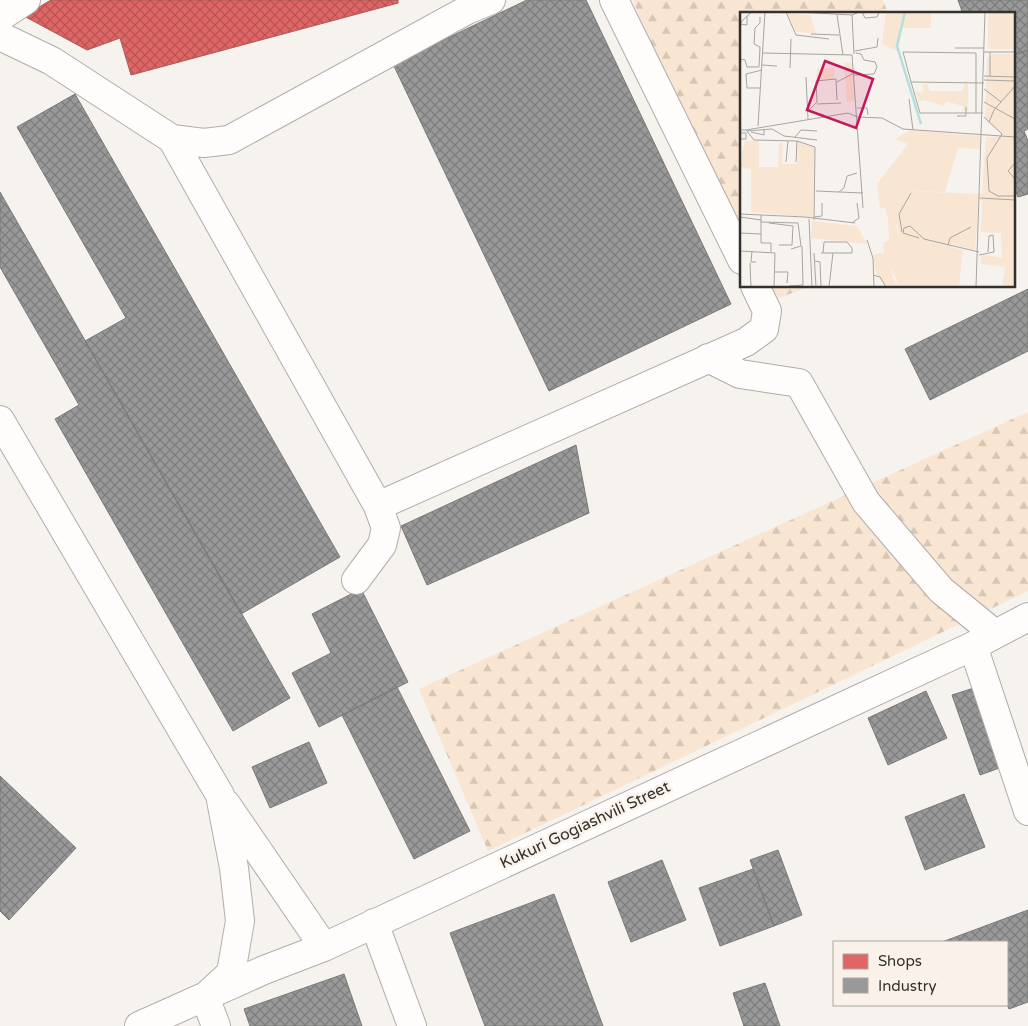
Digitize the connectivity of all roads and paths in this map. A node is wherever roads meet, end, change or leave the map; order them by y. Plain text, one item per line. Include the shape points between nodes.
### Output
1 (26, 0) edge
2 (492, 0) edge
3 (614, 0) edge
4 (0, 17) edge
5 (0, 36) edge
6 (172, 140) junction
7 (740, 256) edge
8 (756, 288) edge
9 (708, 358) junction
10 (0, 420) edge
11 (378, 506) junction
12 (356, 580) dead end
13 (1028, 617) edge
14 (984, 640) junction
15 (220, 795) junction
16 (1028, 811) edge
17 (374, 923) junction
18 (324, 947) junction
19 (205, 997) junction
20 (139, 1026) edge
21 (216, 1026) edge
22 (412, 1026) edge

1 - 4 street
2 - 6 street via 467,10 228,140 204,143
3 - 7 street
5 - 6 street via 52,61
6 - 11 street
8 - 9 street via 767,311 764,329 746,342
9 - 11 street
9 - 14 street via 740,374 799,383 866,502
10 - 15 street
11 - 12 street via 386,528 382,545
13 - 14 street, Kukuri Gogiashvili Street
14 - 16 street
14 - 17 street, Kukuri Gogiashvili Street
15 - 18 street
15 - 19 street via 240,920 231,973
17 - 18 street, Kukuri Gogiashvili Street
17 - 22 street
18 - 19 street, Kukuri Gogiashvili Street
19 - 20 street, Kukuri Gogiashvili Street
19 - 21 street

